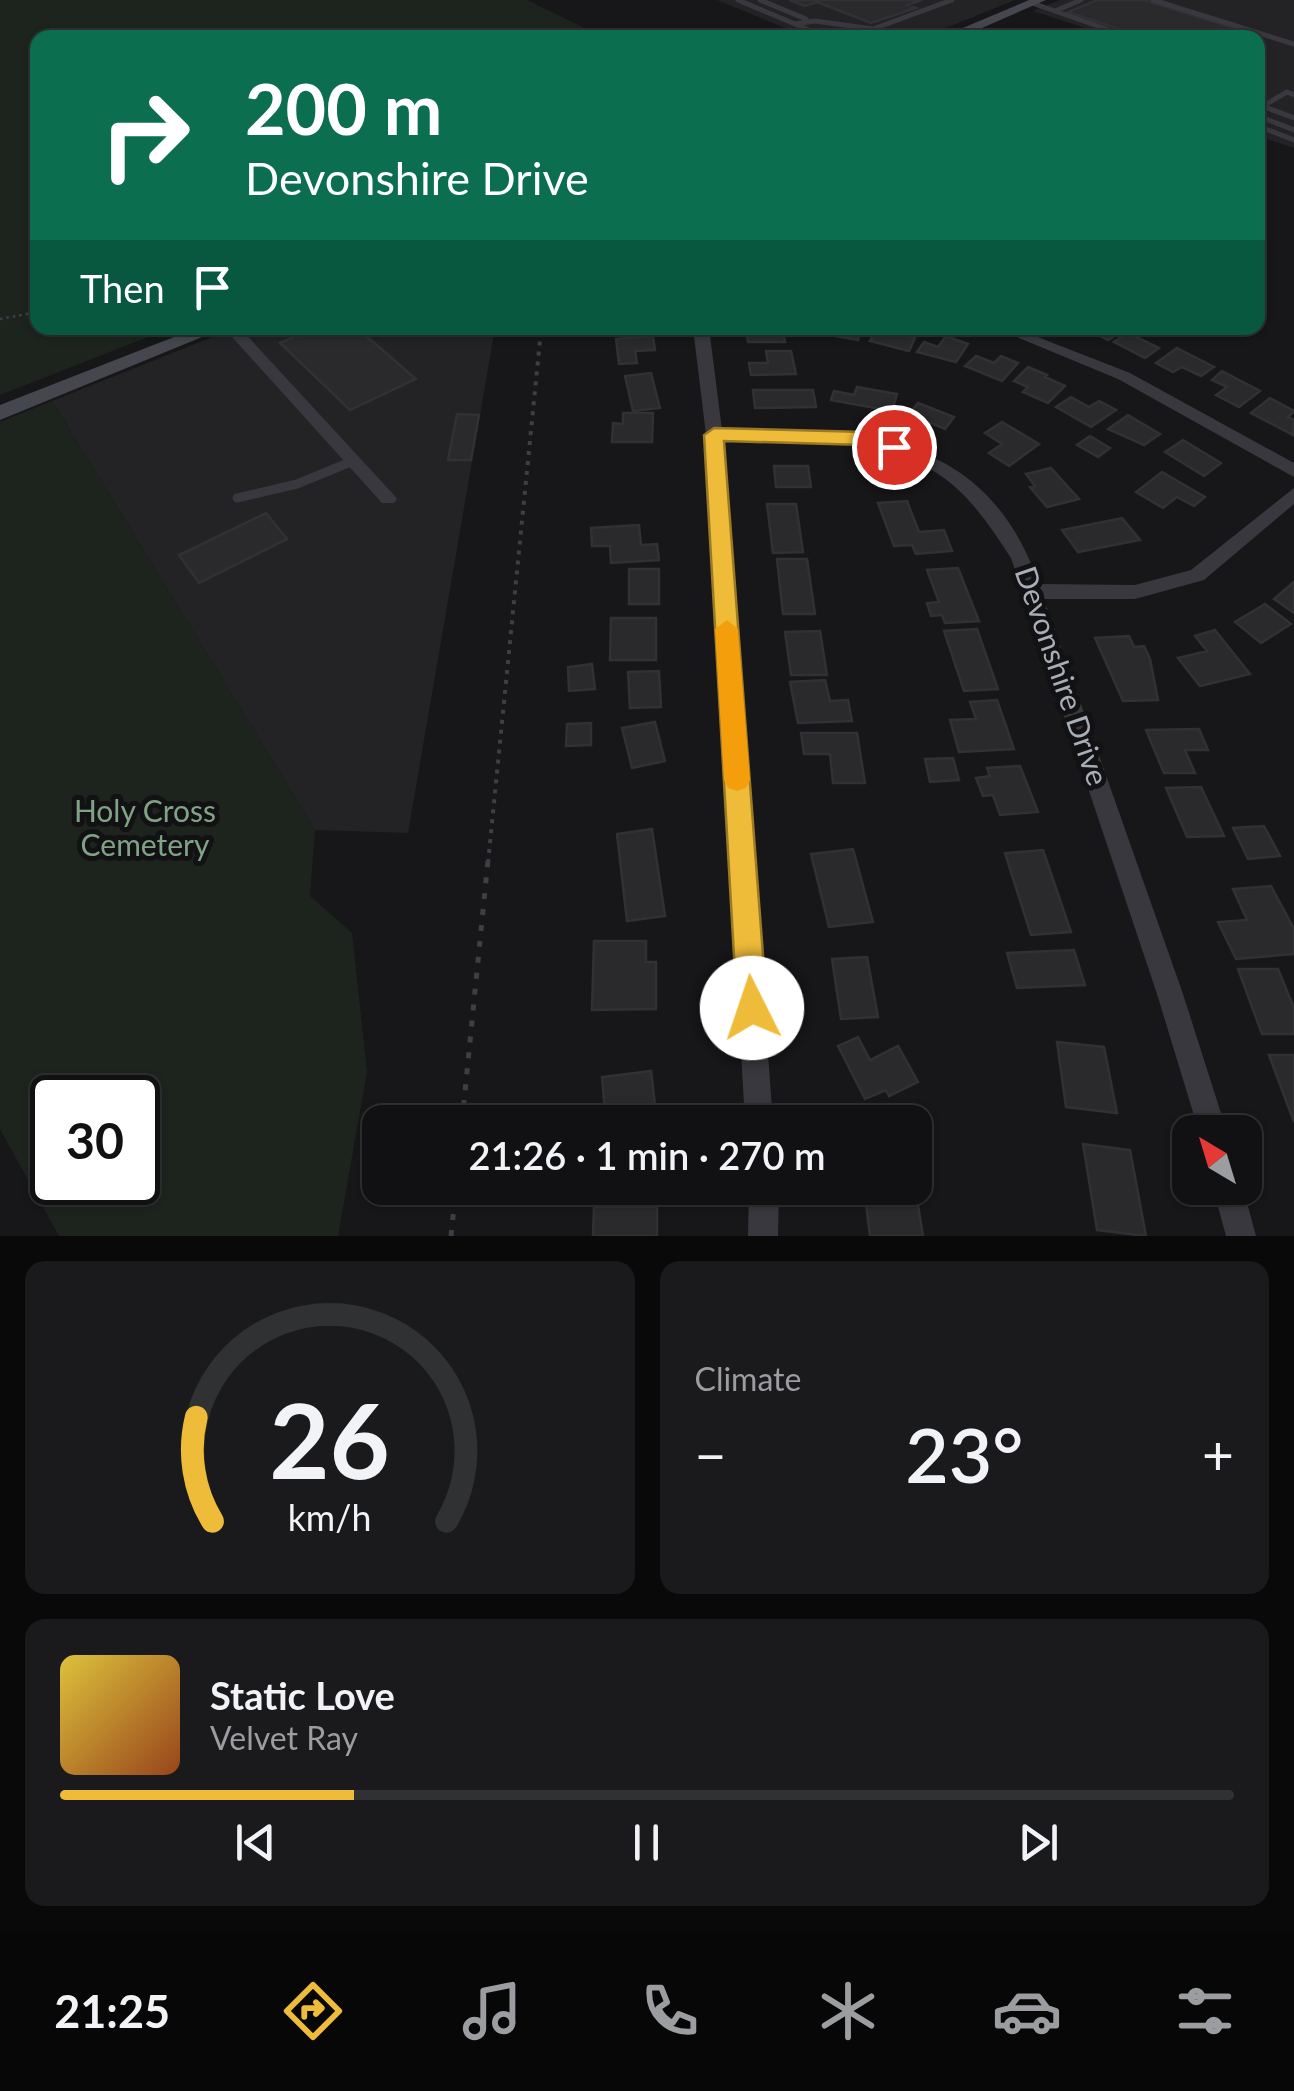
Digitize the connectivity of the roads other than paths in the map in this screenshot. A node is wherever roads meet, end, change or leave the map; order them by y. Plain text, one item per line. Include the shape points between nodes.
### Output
1 (738, 0) edge
2 (760, 0) edge
3 (953, 0) edge
4 (1081, 0) edge
5 (1152, 0) edge
6 (1036, 2) edge
7 (1054, 11) junction
8 (807, 20) junction
9 (794, 24) junction
10 (808, 30) edge
11 (966, 30) edge
12 (1109, 30) edge
13 (1249, 30) edge
14 (1265, 35) edge
15 (1294, 44) edge
16 (1294, 95) edge
17 (1277, 98) junction
18 (1294, 104) edge
19 (1265, 106) edge
20 (1265, 111) edge
21 (1265, 113) edge
22 (1294, 118) edge
23 (1265, 129) edge
24 (1294, 130) edge
25 (1294, 140) edge
26 (196, 335) edge
27 (238, 335) edge
28 (702, 335) edge
29 (1035, 335) edge
30 (0, 413) edge
31 (714, 435) junction
32 (352, 460) junction
33 (1294, 470) edge
34 (1294, 494) edge
35 (237, 498) dead end
36 (388, 500) dead end
37 (1032, 591) junction
38 (759, 1105) edge
39 (1208, 1115) edge
40 (764, 1205) edge
41 (1233, 1205) edge
42 (763, 1236) edge
43 (1241, 1236) edge

1 - 9 lane
2 - 8 lane
3 - 8 lane via 873,29
4 - 7 lane
5 - 13 lane
6 - 7 lane
6 - 11 street
7 - 12 lane
8 - 9 lane
9 - 10 lane
14 - 15 lane
16 - 17 lane
17 - 18 lane
17 - 19 lane
20 - 22 lane
21 - 24 lane
23 - 25 lane
26 - 30 street
27 - 32 street
28 - 31 street
29 - 33 street
31 - 37 street, Devonshire Drive via 865,438 924,456 962,480 996,516
31 - 38 street
32 - 35 lane via 297,484
32 - 36 street
34 - 37 street via 1197,575 1135,592
37 - 39 street, Devonshire Drive
40 - 42 street
41 - 43 street

